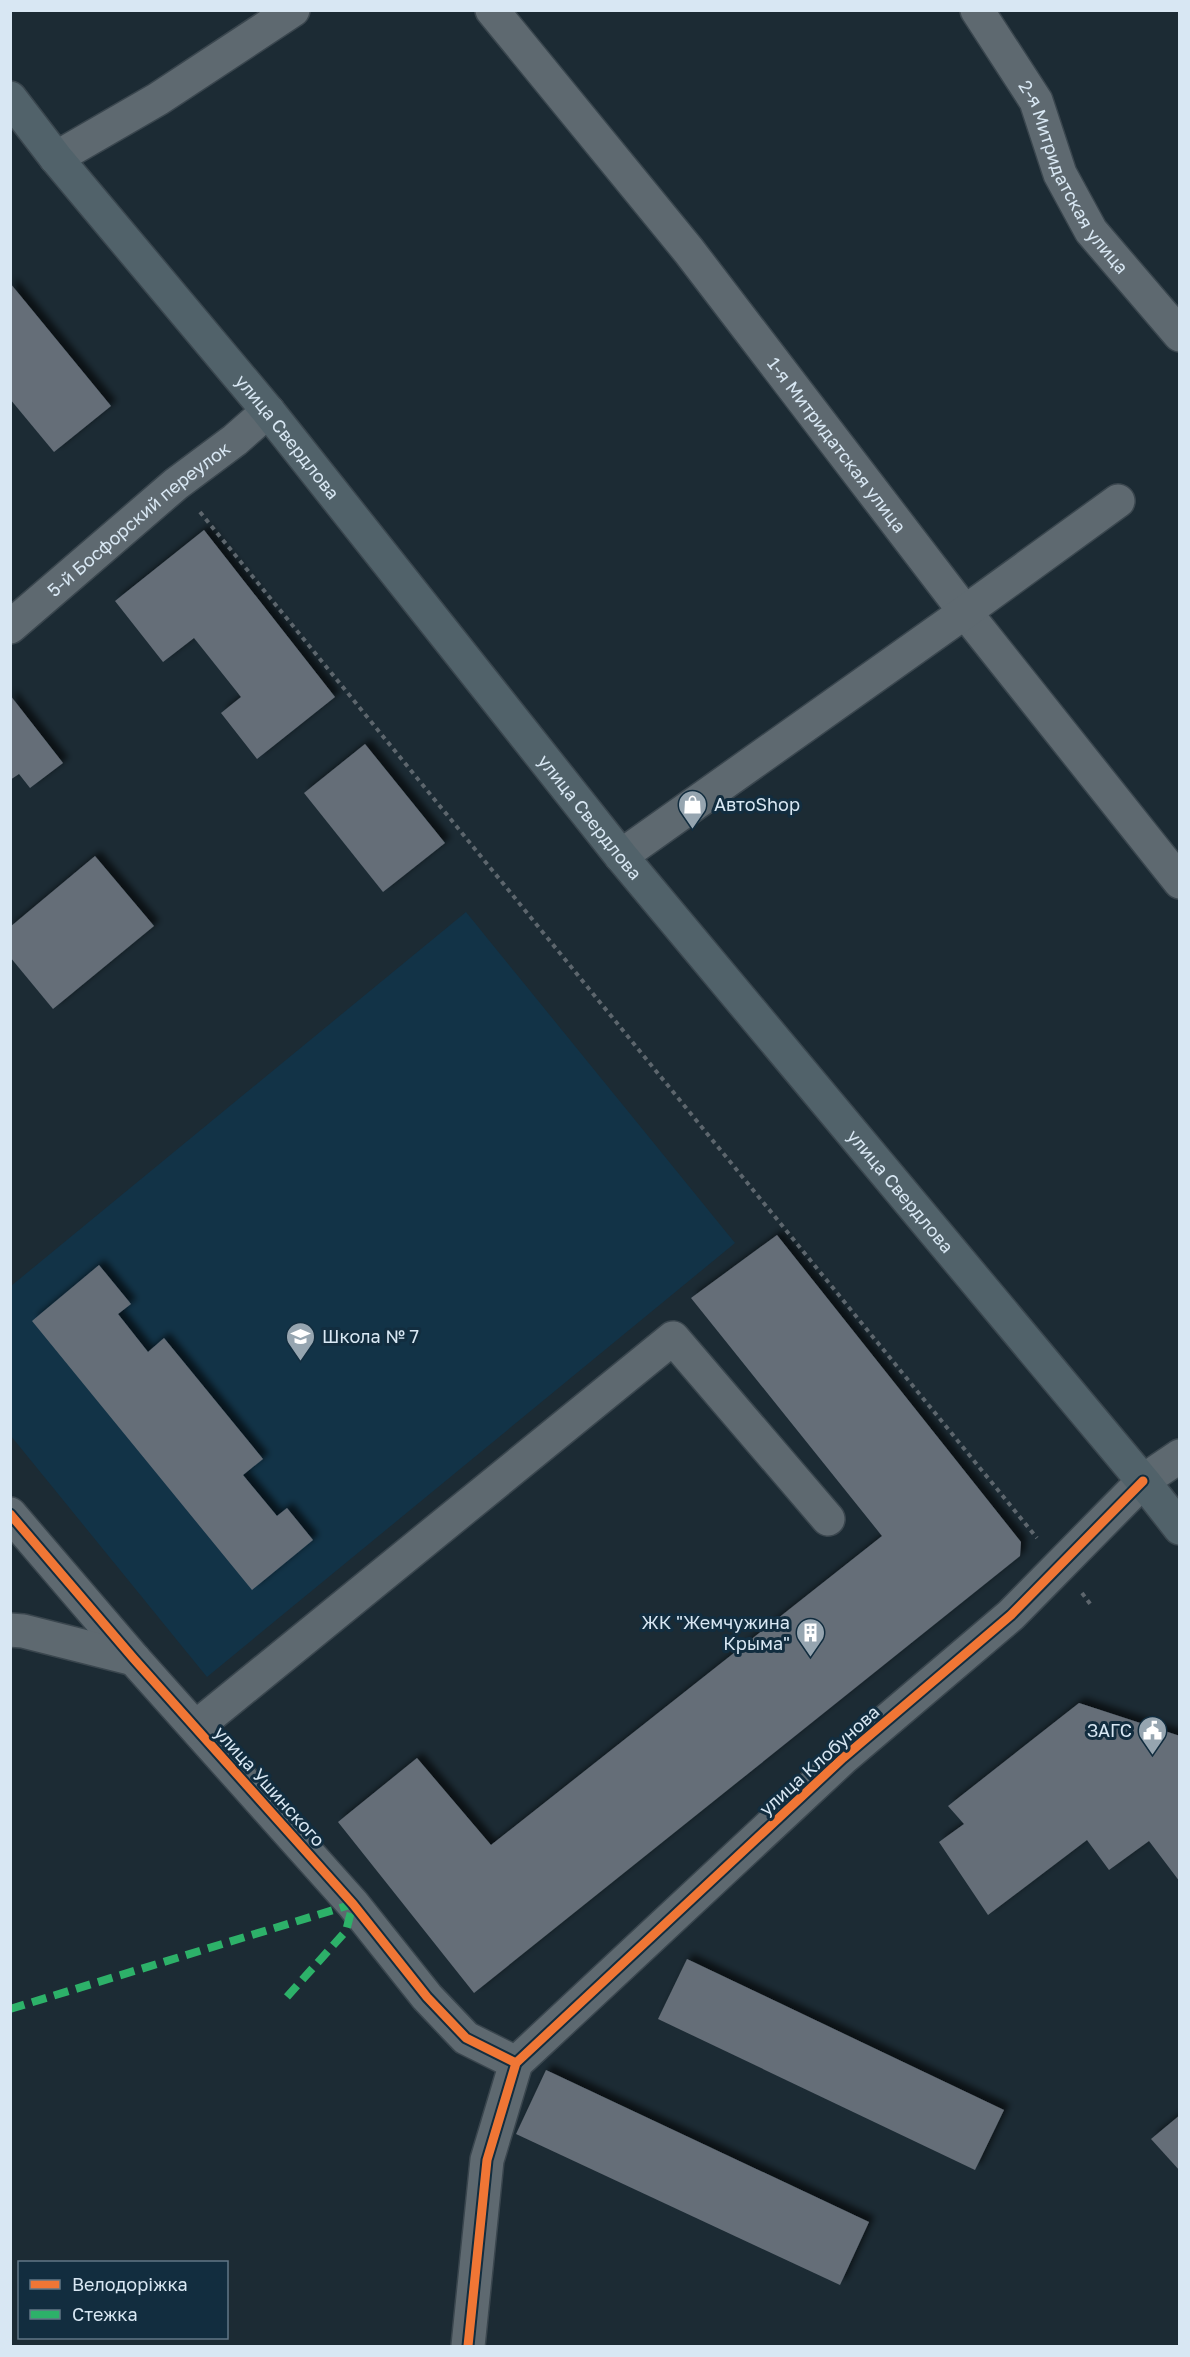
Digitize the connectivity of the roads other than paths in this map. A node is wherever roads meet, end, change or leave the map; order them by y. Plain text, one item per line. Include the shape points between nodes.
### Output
1 (293, 10) edge
2 (492, 10) edge
3 (977, 10) edge
4 (10, 98) edge
5 (56, 158) junction
6 (1179, 335) edge
7 (268, 411) junction
8 (1118, 501) dead end
9 (966, 612) junction
10 (10, 627) edge
11 (621, 856) junction
12 (1179, 882) edge
13 (1179, 1456) edge
14 (1143, 1481) junction
15 (10, 1514) edge
16 (828, 1519) dead end
17 (1179, 1528) edge
18 (10, 1630) edge
19 (134, 1659) junction
20 (196, 1727) junction
21 (516, 2063) junction
22 (468, 2346) edge

1 - 5 street via 158,99
2 - 9 street, 1-я Митридатская улица via 689,251
3 - 6 street, 2-я Митридатская улица via 1036,101 1060,174 1091,231
4 - 5 main road, улица Свердлова
5 - 7 main road, улица Свердлова
7 - 10 street, 5-й Босфорский переулок via 176,484
7 - 11 main road, улица Свердлова
8 - 9 street
9 - 11 street
9 - 12 street, 1-я Митридатская улица
11 - 14 main road, улица Свердлова
13 - 14 street, улица Клобунова
14 - 17 main road, улица Свердлова
14 - 21 street, улица Клобунова via 1011,1615 834,1766
15 - 19 street, улица Ушинского
16 - 20 street via 673,1338
18 - 19 street
19 - 20 street, улица Ушинского
20 - 21 street, улица Ушинского via 466,2038
21 - 22 street via 487,2160

